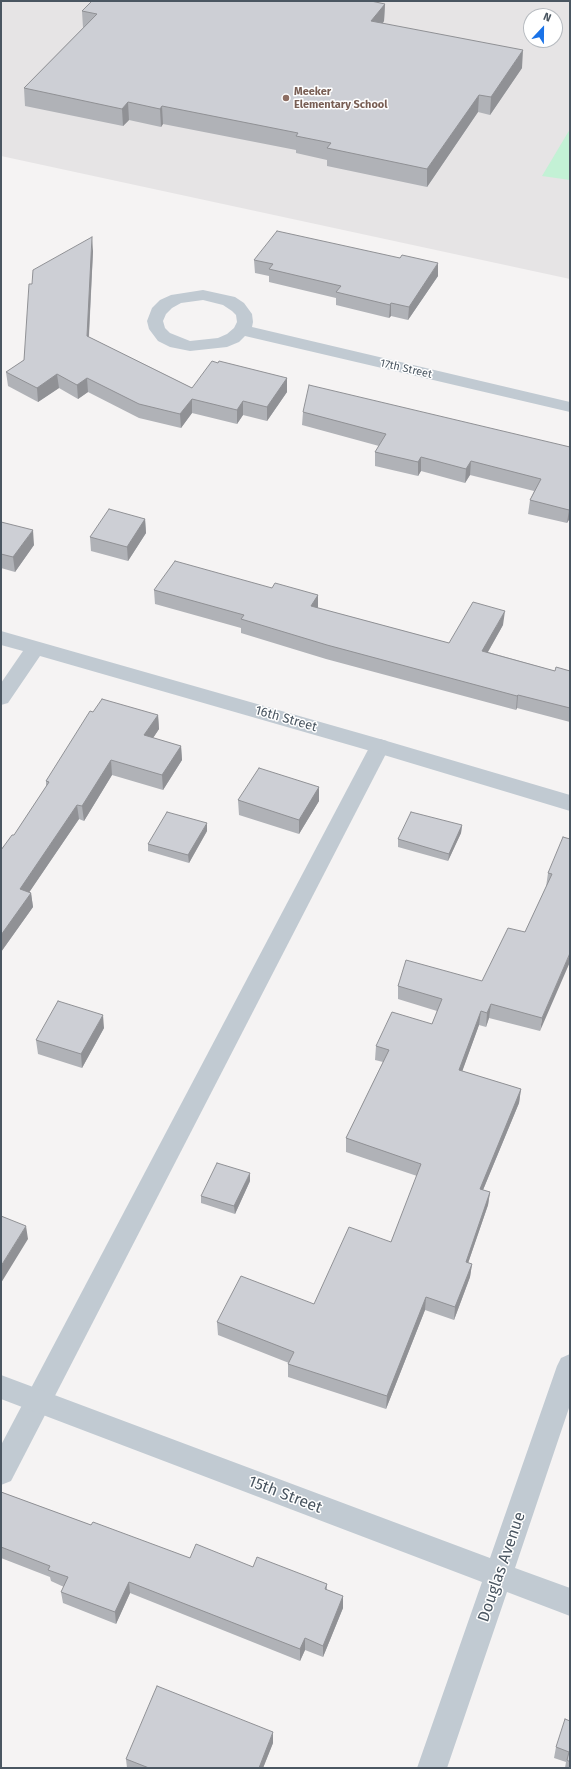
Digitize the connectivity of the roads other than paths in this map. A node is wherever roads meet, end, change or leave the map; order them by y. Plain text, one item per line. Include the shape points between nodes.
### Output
1 (242, 330) junction
2 (570, 407) edge
3 (1, 638) edge
4 (35, 648) junction
5 (1, 698) edge
6 (380, 746) junction
7 (570, 803) edge
8 (570, 1366) edge
9 (1, 1387) edge
10 (38, 1401) junction
11 (1, 1472) edge
12 (499, 1576) junction
13 (570, 1602) edge
14 (432, 1768) edge

1 - 1 street via 244,314 238,307 229,301 203,295 166,304 158,312 155,321 157,330 164,337 190,346 221,343 233,338
1 - 2 street, 17th Street
3 - 4 street, 16th Street
4 - 5 street
4 - 6 street, 16th Street
6 - 7 street, 16th Street
6 - 10 street
8 - 12 street, Douglas Avenue
9 - 10 street, 15th Street
10 - 11 street
10 - 12 street, 15th Street
12 - 13 street, 15th Street
12 - 14 street, Douglas Avenue

